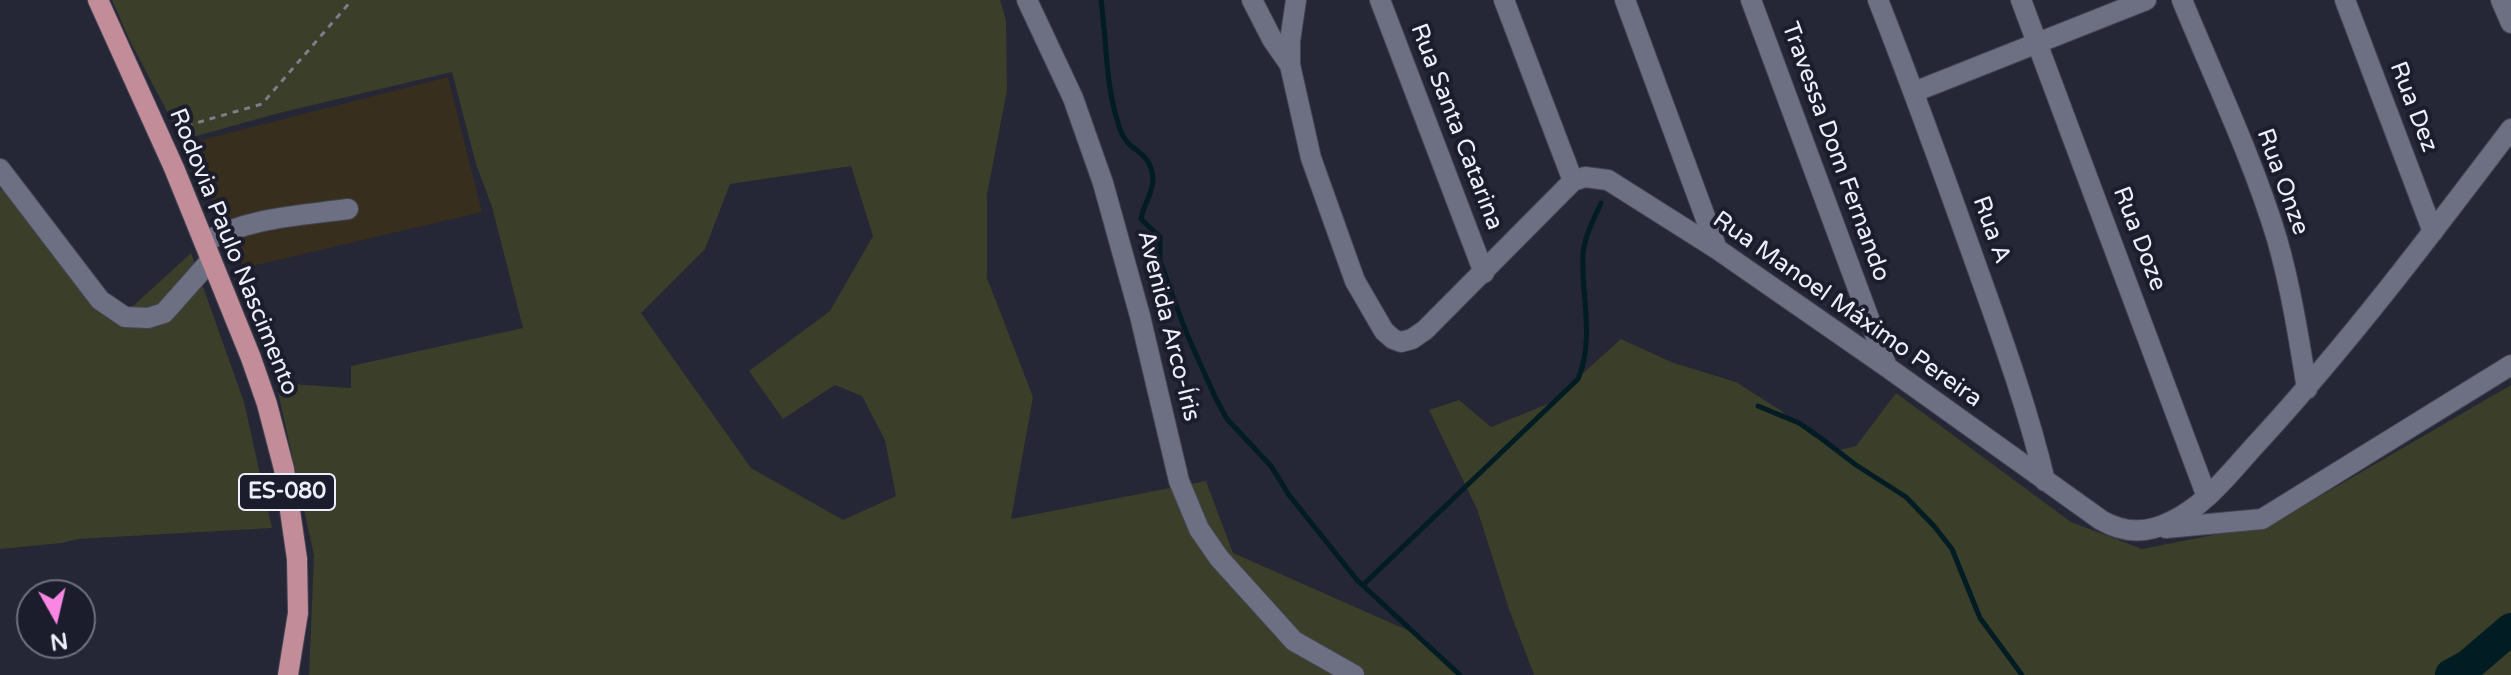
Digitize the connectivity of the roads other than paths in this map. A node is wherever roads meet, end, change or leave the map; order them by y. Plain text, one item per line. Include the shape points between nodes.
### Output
1 (98, 0) edge
2 (1027, 0) edge
3 (1252, 0) edge
4 (1296, 0) edge
5 (1380, 0) edge
6 (1504, 0) edge
7 (1625, 0) edge
8 (1751, 0) edge
9 (1878, 0) edge
10 (2021, 0) edge
11 (2146, 0) edge
12 (2182, 0) edge
13 (2345, 0) edge
14 (2501, 0) edge
15 (2511, 23) edge
16 (2038, 44) junction
17 (1290, 65) junction
18 (1914, 92) junction
19 (2511, 129) edge
20 (0, 169) edge
21 (1573, 181) junction
22 (348, 209) dead end
23 (2433, 232) junction
24 (1717, 249) junction
25 (208, 251) junction
26 (1484, 273) junction
27 (2511, 365) edge
28 (1887, 367) junction
29 (2307, 389) junction
30 (2045, 481) junction
31 (2207, 497) junction
32 (2142, 531) junction
33 (288, 675) edge
34 (1354, 675) edge

1 - 25 main road, Rodovia Paulo Nascimento / ES-080
2 - 34 street, Avenida Arco-Íris via 1073,98 1103,183 1179,481 1199,529 1294,641
3 - 17 street
4 - 17 street
5 - 26 street, Rua Santa Catarina
6 - 21 street
7 - 24 street
8 - 28 street, Travessa Dom Fernando
9 - 18 street, Rua A
10 - 16 street, Rua Doze
11 - 16 street
12 - 29 street, Rua Onze via 2276,238
13 - 23 street, Rua Dez
14 - 15 street
16 - 18 street
16 - 31 street, Rua Doze
17 - 26 street via 1335,232 1384,331 1401,342 1412,339
18 - 30 street, Rua A via 2006,349
19 - 23 street
20 - 25 street via 100,300 125,317 164,313
21 - 24 street, Rua Manoel Máximo Pereira via 1608,180
21 - 26 street
22 - 25 street via 257,221 224,232
23 - 29 street
24 - 28 street, Rua Manoel Máximo Pereira
25 - 33 main road, Rodovia Paulo Nascimento / ES-080 via 251,358 284,469 297,559 298,613
27 - 32 street via 2262,519
28 - 30 street, Rua Manoel Máximo Pereira
29 - 31 street
30 - 32 street, Rua Manoel Máximo Pereira via 2113,527
31 - 32 street via 2168,523

